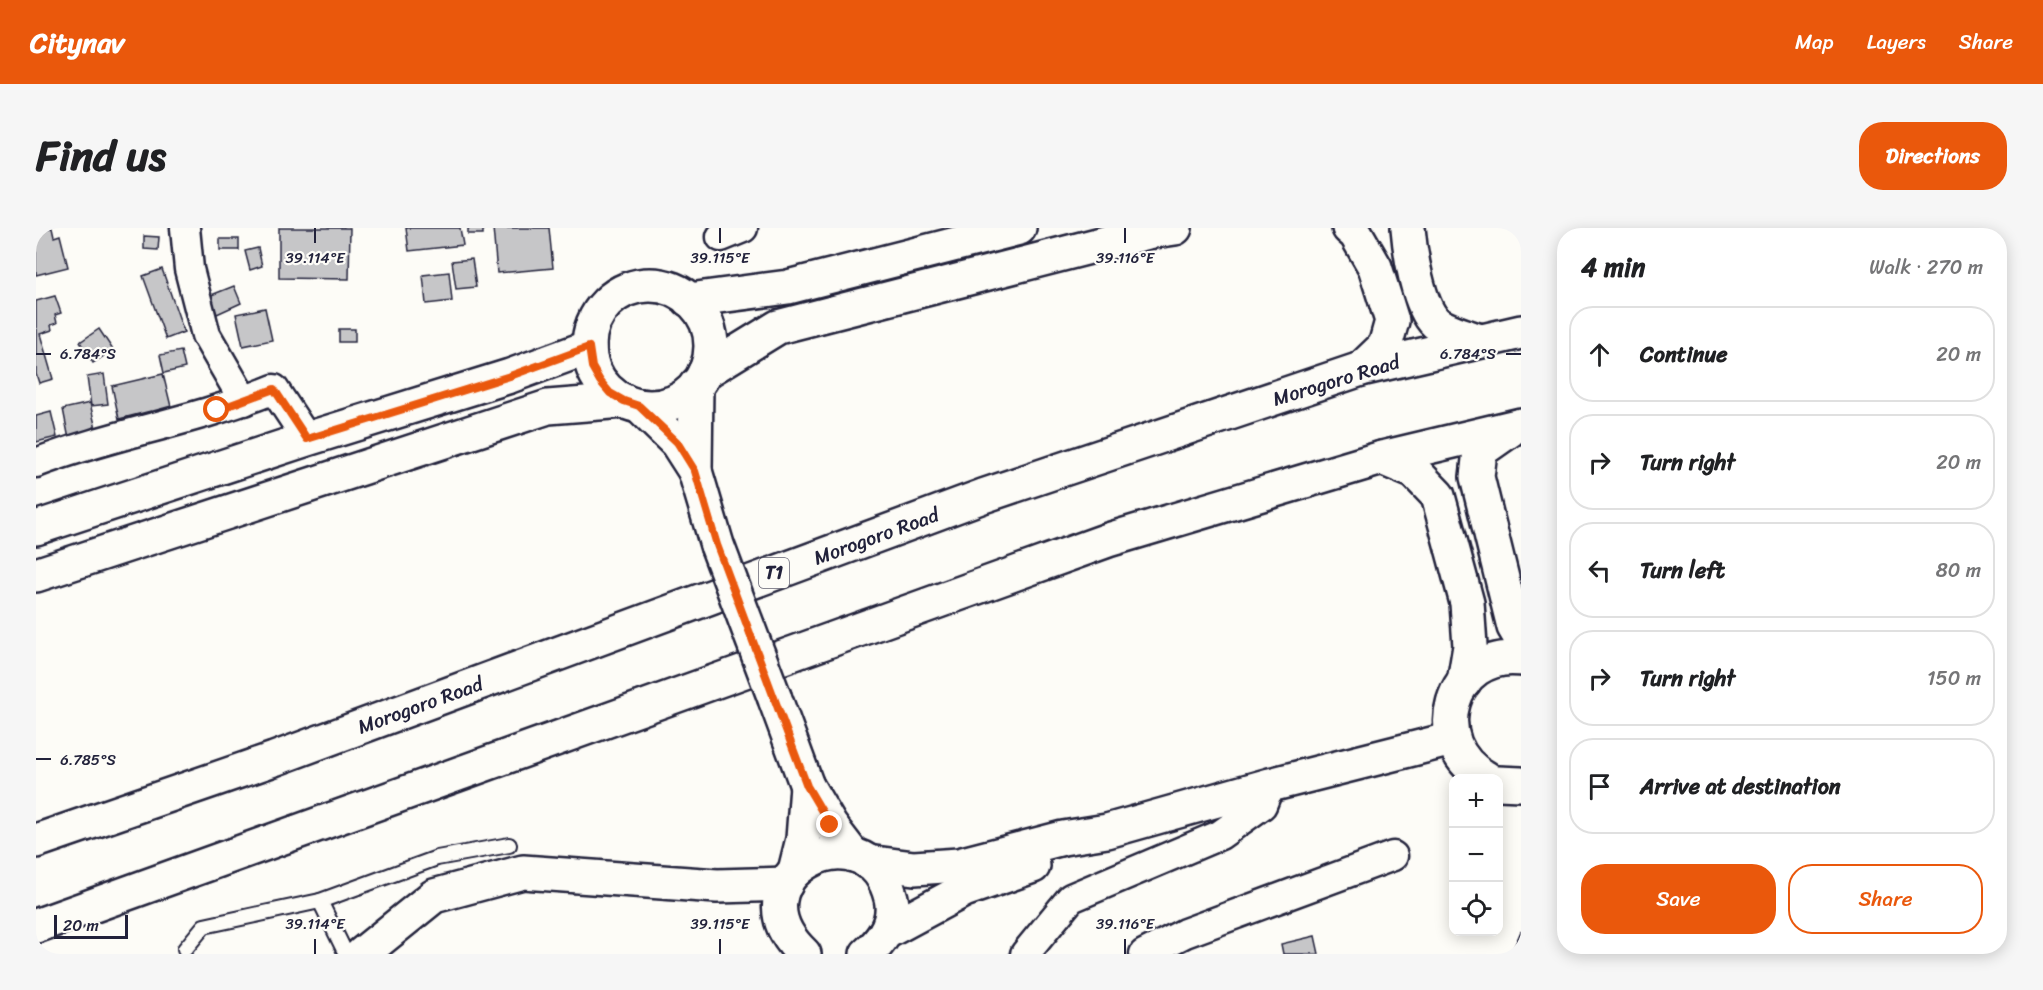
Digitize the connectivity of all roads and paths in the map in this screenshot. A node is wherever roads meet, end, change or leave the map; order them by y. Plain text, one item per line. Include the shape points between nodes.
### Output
1 (185, 228) edge
2 (1019, 228) edge
3 (1175, 228) edge
4 (1349, 228) edge
5 (1408, 228) edge
6 (689, 300) junction
7 (1521, 332) edge
8 (1480, 341) junction
9 (589, 347) junction
10 (1361, 369) junction
11 (701, 379) junction
12 (244, 401) junction
13 (631, 404) junction
14 (1517, 426) edge
15 (307, 439) junction
16 (1382, 458) junction
17 (36, 463) edge
18 (695, 471) junction
19 (36, 528) edge
20 (36, 575) edge
21 (1521, 639) edge
22 (1521, 659) edge
23 (1464, 682) junction
24 (1452, 739) junction
25 (1479, 774) edge
26 (1503, 783) edge
27 (1521, 784) edge
28 (1270, 785) junction
29 (807, 786) junction
30 (1107, 831) junction
31 (36, 841) edge
32 (509, 845) dead end
33 (1393, 856) dead end
34 (860, 858) junction
35 (790, 877) junction
36 (320, 901) junction
37 (36, 927) edge
38 (877, 943) edge
39 (185, 949) dead end
40 (1035, 951) edge
41 (346, 954) edge
42 (362, 954) edge
43 (804, 954) edge
44 (1144, 954) edge

1 - 12 street via 189,269 206,335
2 - 6 main road via 788,287
3 - 11 main road via 778,327
4 - 10 main road via 1375,267 1392,321 1385,346
5 - 8 main road via 1411,257 1426,308 1437,324
6 - 9 main road via 661,286 629,289 615,296 595,320
6 - 11 main road via 704,319 711,341 710,357
7 - 8 main road, Morogoro Road / T1
8 - 10 main road, Morogoro Road / T1
9 - 13 main road via 592,367 600,381 610,393
9 - 15 main road via 510,376
10 - 31 main road, Morogoro Road / T1 via 983,496 274,759
11 - 13 main road via 685,396 670,404
11 - 18 main road
12 - 15 street via 274,389
12 - 17 street
13 - 18 main road via 677,442
13 - 20 main road via 548,407
14 - 16 main road
14 - 21 main road via 1480,452 1477,477 1514,627
15 - 19 main road
16 - 23 main road via 1415,472 1438,496 1467,603 1470,646
16 - 37 main road via 1108,540
18 - 29 main road, bridge via 717,545
22 - 23 main road via 1492,662
23 - 24 main road via 1449,715
24 - 25 main road via 1462,759
24 - 28 main road
26 - 27 main road
28 - 30 main road
28 - 40 street via 1262,805 1220,835 1071,898
29 - 34 main road via 830,825
29 - 35 main road via 803,839
30 - 34 main road via 1063,838 959,865 914,868
30 - 38 main road via 1070,854 964,890
32 - 36 lane via 437,858
33 - 44 street via 1185,933
34 - 35 main road via 837,852 822,854 807,860
34 - 38 main road via 879,872 892,901 891,917
35 - 42 main road via 717,886 523,872 434,896
35 - 43 main road via 781,899 783,922 793,943
36 - 39 lane via 204,927
36 - 41 lane

